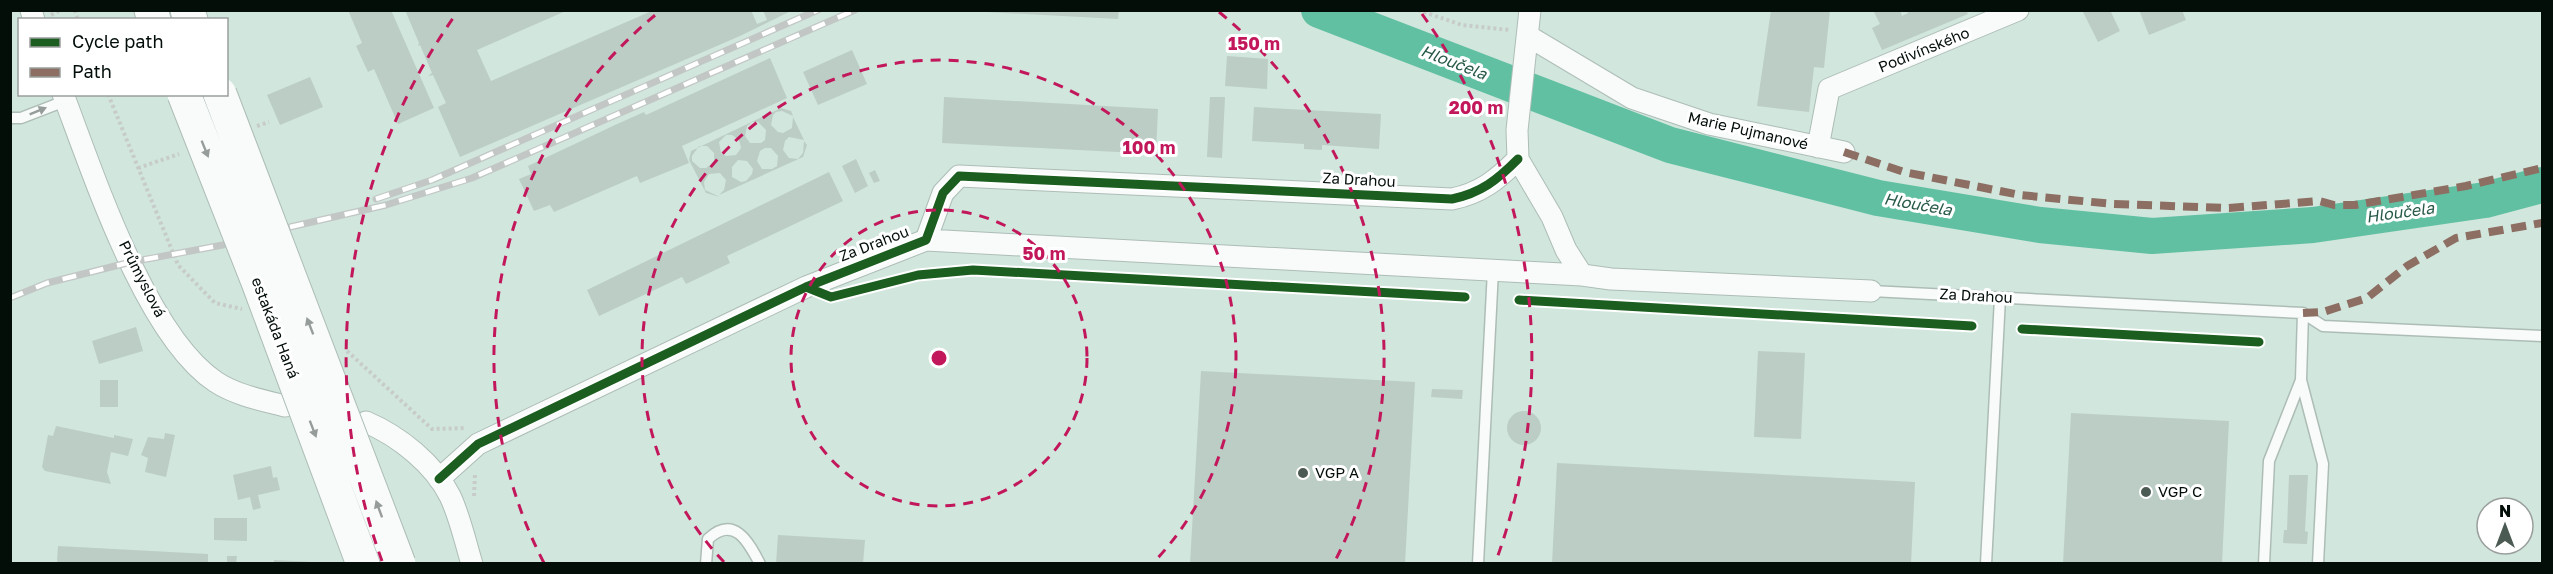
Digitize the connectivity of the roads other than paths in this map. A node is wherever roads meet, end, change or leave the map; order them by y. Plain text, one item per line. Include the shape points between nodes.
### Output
1 (2018, 10) edge
2 (1529, 26) edge
3 (185, 96) edge
4 (221, 96) edge
5 (64, 98) edge
6 (10, 118) edge
7 (1818, 147) junction
8 (1844, 152) dead end
9 (1518, 159) junction
10 (926, 240) junction
11 (1493, 270) junction
12 (1582, 275) junction
13 (1871, 291) joint
14 (2000, 298) junction
15 (2303, 313) junction
16 (2542, 336) edge
17 (2301, 380) junction
18 (285, 406) dead end
19 (366, 422) dead end
20 (439, 479) junction
21 (363, 564) edge
22 (399, 564) edge
23 (472, 564) edge
24 (706, 564) edge
25 (760, 564) edge
26 (1478, 564) edge
27 (1986, 564) edge
28 (2264, 564) edge
29 (2318, 564) edge

1 - 7 street, Podivínského via 1829,89
2 - 7 street, Marie Pujmanové via 1632,98 1708,124
2 - 9 street via 1516,130
3 -> 21 highway, estakáda Haná, bridge
22 -> 4 highway, bridge
6 -> 5 lane via 21,118
5 - 18 street, Průmyslová via 131,262 151,303 182,348 204,372 229,389
7 - 8 street, Marie Pujmanové
9 - 10 street, Za Drahou via 1474,194 1452,199 960,176 943,193
9 - 12 street
10 - 11 street, Za Drahou
10 - 20 street, Za Drahou via 806,287 478,444
11 - 12 street, Za Drahou
11 - 26 lane
12 - 13 street, Za Drahou
13 - 14 lane, Za Drahou
14 - 15 lane, Za Drahou
14 - 27 lane
15 - 16 lane via 2323,326
15 - 17 lane
17 - 28 lane via 2269,461
17 - 29 lane via 2323,464
19 - 20 street via 401,442
20 - 23 street via 456,510
24 - 25 lane via 708,538 717,530 733,529 747,538

